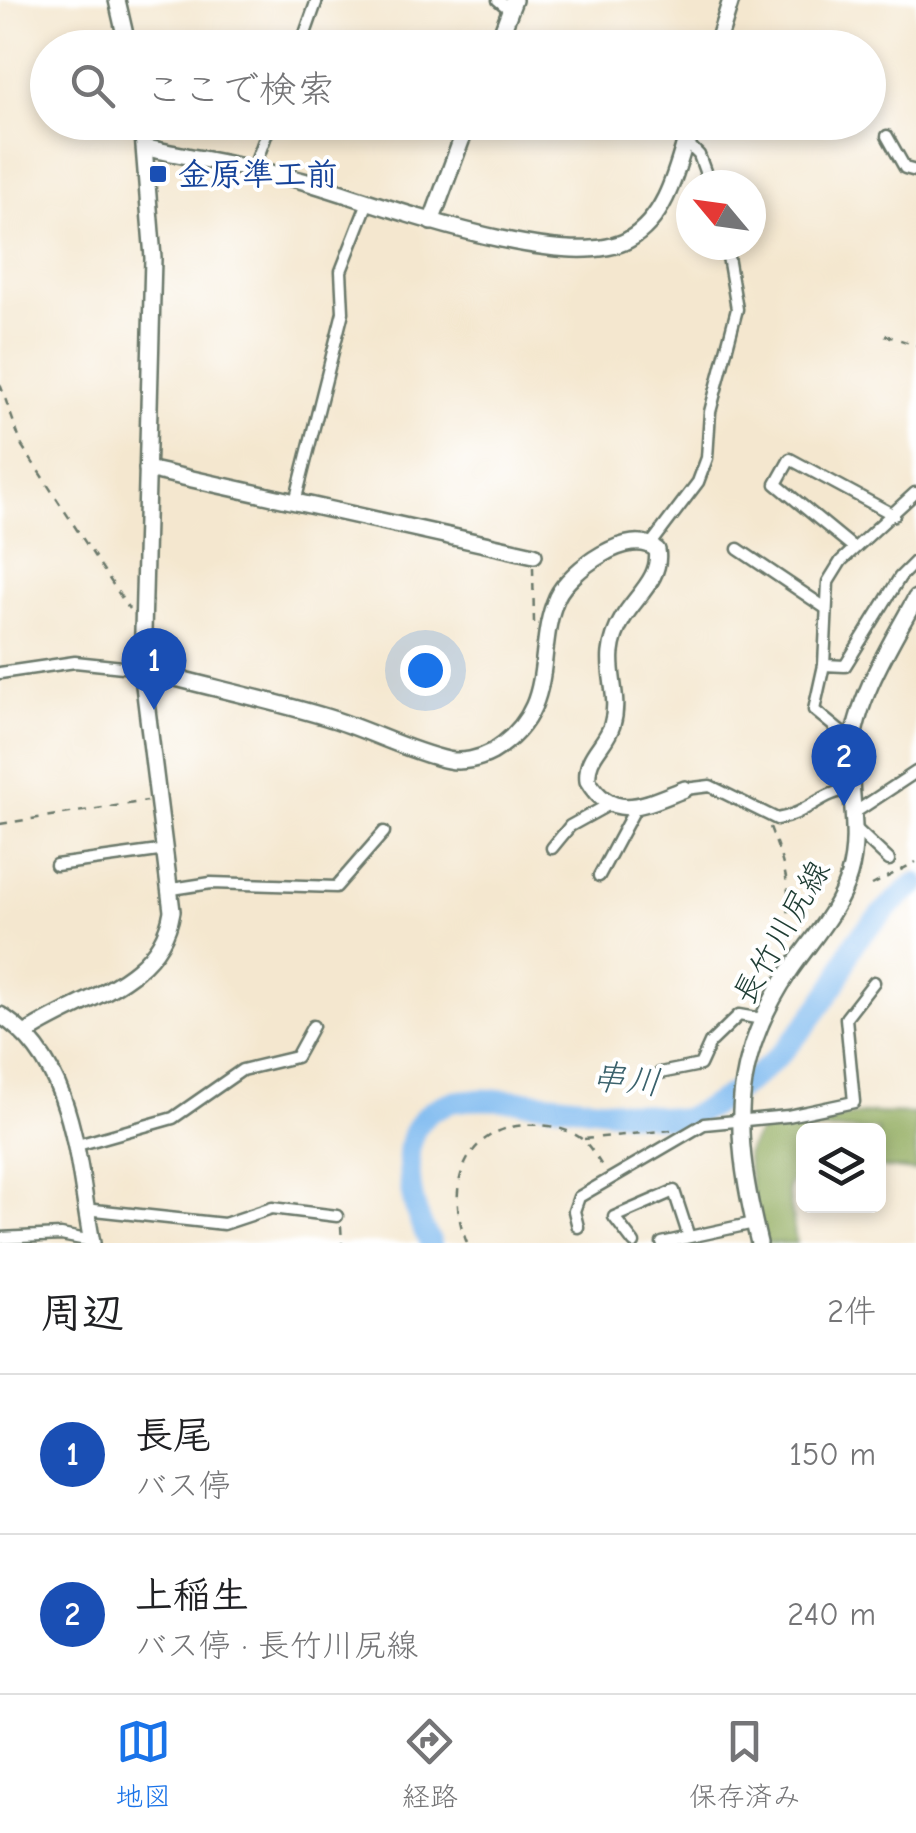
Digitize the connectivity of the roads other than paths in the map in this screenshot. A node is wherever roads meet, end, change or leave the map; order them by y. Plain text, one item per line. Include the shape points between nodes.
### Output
1 (117, 0) edge
2 (318, 0) edge
3 (731, 0) edge
4 (507, 3) edge
5 (124, 30) edge
6 (307, 30) edge
7 (500, 30) edge
8 (722, 30) edge
9 (887, 136) dead end
10 (145, 140) edge
11 (264, 140) edge
12 (461, 140) edge
13 (686, 141) joint
14 (146, 148) junction
15 (253, 170) junction
16 (704, 170) edge
17 (916, 170) edge
18 (368, 202) junction
19 (431, 222) junction
20 (729, 260) edge
21 (147, 469) junction
22 (915, 493) edge
23 (295, 502) junction
24 (894, 514) junction
25 (651, 544) junction
26 (854, 548) junction
27 (738, 549) dead end
28 (534, 556) dead end
29 (916, 561) edge
30 (824, 607) junction
31 (914, 608) edge
32 (824, 665) junction
33 (142, 669) junction
34 (0, 673) edge
35 (853, 742) junction
36 (916, 772) edge
37 (686, 789) joint
38 (853, 789) junction
39 (608, 805) junction
40 (636, 807) junction
41 (854, 821) junction
42 (384, 832) dead end
43 (552, 848) dead end
44 (166, 850) junction
45 (889, 860) road end
46 (56, 865) dead end
47 (599, 876) dead end
48 (172, 890) junction
49 (874, 982) dead end
50 (0, 1016) edge
51 (759, 1025) junction
52 (313, 1026) dead end
53 (25, 1034) junction
54 (660, 1073) dead end
55 (738, 1119) junction
56 (74, 1146) junction
57 (86, 1209) junction
58 (337, 1216) road end
59 (754, 1224) junction
60 (578, 1227) dead end
61 (688, 1234) junction
62 (0, 1238) edge
63 (92, 1242) edge
64 (634, 1243) edge
65 (662, 1243) edge
66 (759, 1243) edge

1 - 5 street
2 - 6 street
3 - 8 street
4 - 7 street
9 - 17 street via 905,168
10 - 14 street
11 - 15 street
12 - 19 street
13 - 16 street
13 - 19 street via 658,211 622,243 570,249
14 - 15 street
14 - 21 street via 153,258
15 - 18 street
18 - 19 street
18 - 23 street via 341,272 343,312
20 - 25 street via 738,309 710,412 707,458 698,482
21 - 23 street
21 - 33 street
22 - 24 street
23 - 28 street
24 - 26 street
24 - 26 street via 790,458 776,484
25 - 33 street via 632,542 606,554 561,590 532,708 496,748 472,760 446,759 325,716
25 - 39 street via 658,566 614,636 608,667 612,725 588,766 588,782
26 - 30 street via 828,582
27 - 30 street
29 - 32 street via 845,666
30 - 32 street
31 - 35 street, 長竹川尻線 via 866,698
32 - 35 street via 814,710
33 - 34 street via 75,662
33 - 44 street
35 - 38 street, 長竹川尻線
36 - 41 street
37 - 38 street via 710,786 769,817 786,818 822,795
37 - 40 street
38 - 41 street, 長竹川尻線
39 - 40 street
39 - 43 street via 570,826
40 - 47 street
41 - 45 street
41 - 51 street, 長竹川尻線 via 846,884
42 - 48 street via 336,887 210,883
44 - 46 street
44 - 48 street
48 - 53 street via 165,939 146,966
49 - 55 street via 846,1018 854,1102
50 - 53 street
51 - 54 street via 740,1015 710,1043 700,1065
51 - 55 street, 長竹川尻線
52 - 56 street via 296,1057 242,1070 173,1118
53 - 56 street via 58,1082
55 - 59 street, 長竹川尻線
55 - 60 street via 694,1128 579,1197
56 - 57 street
57 - 58 street via 213,1224 272,1208
57 - 63 street
59 - 61 street
59 - 66 street, 長竹川尻線
61 - 64 street via 674,1191 614,1217
61 - 65 street
62 - 63 street via 61,1235

